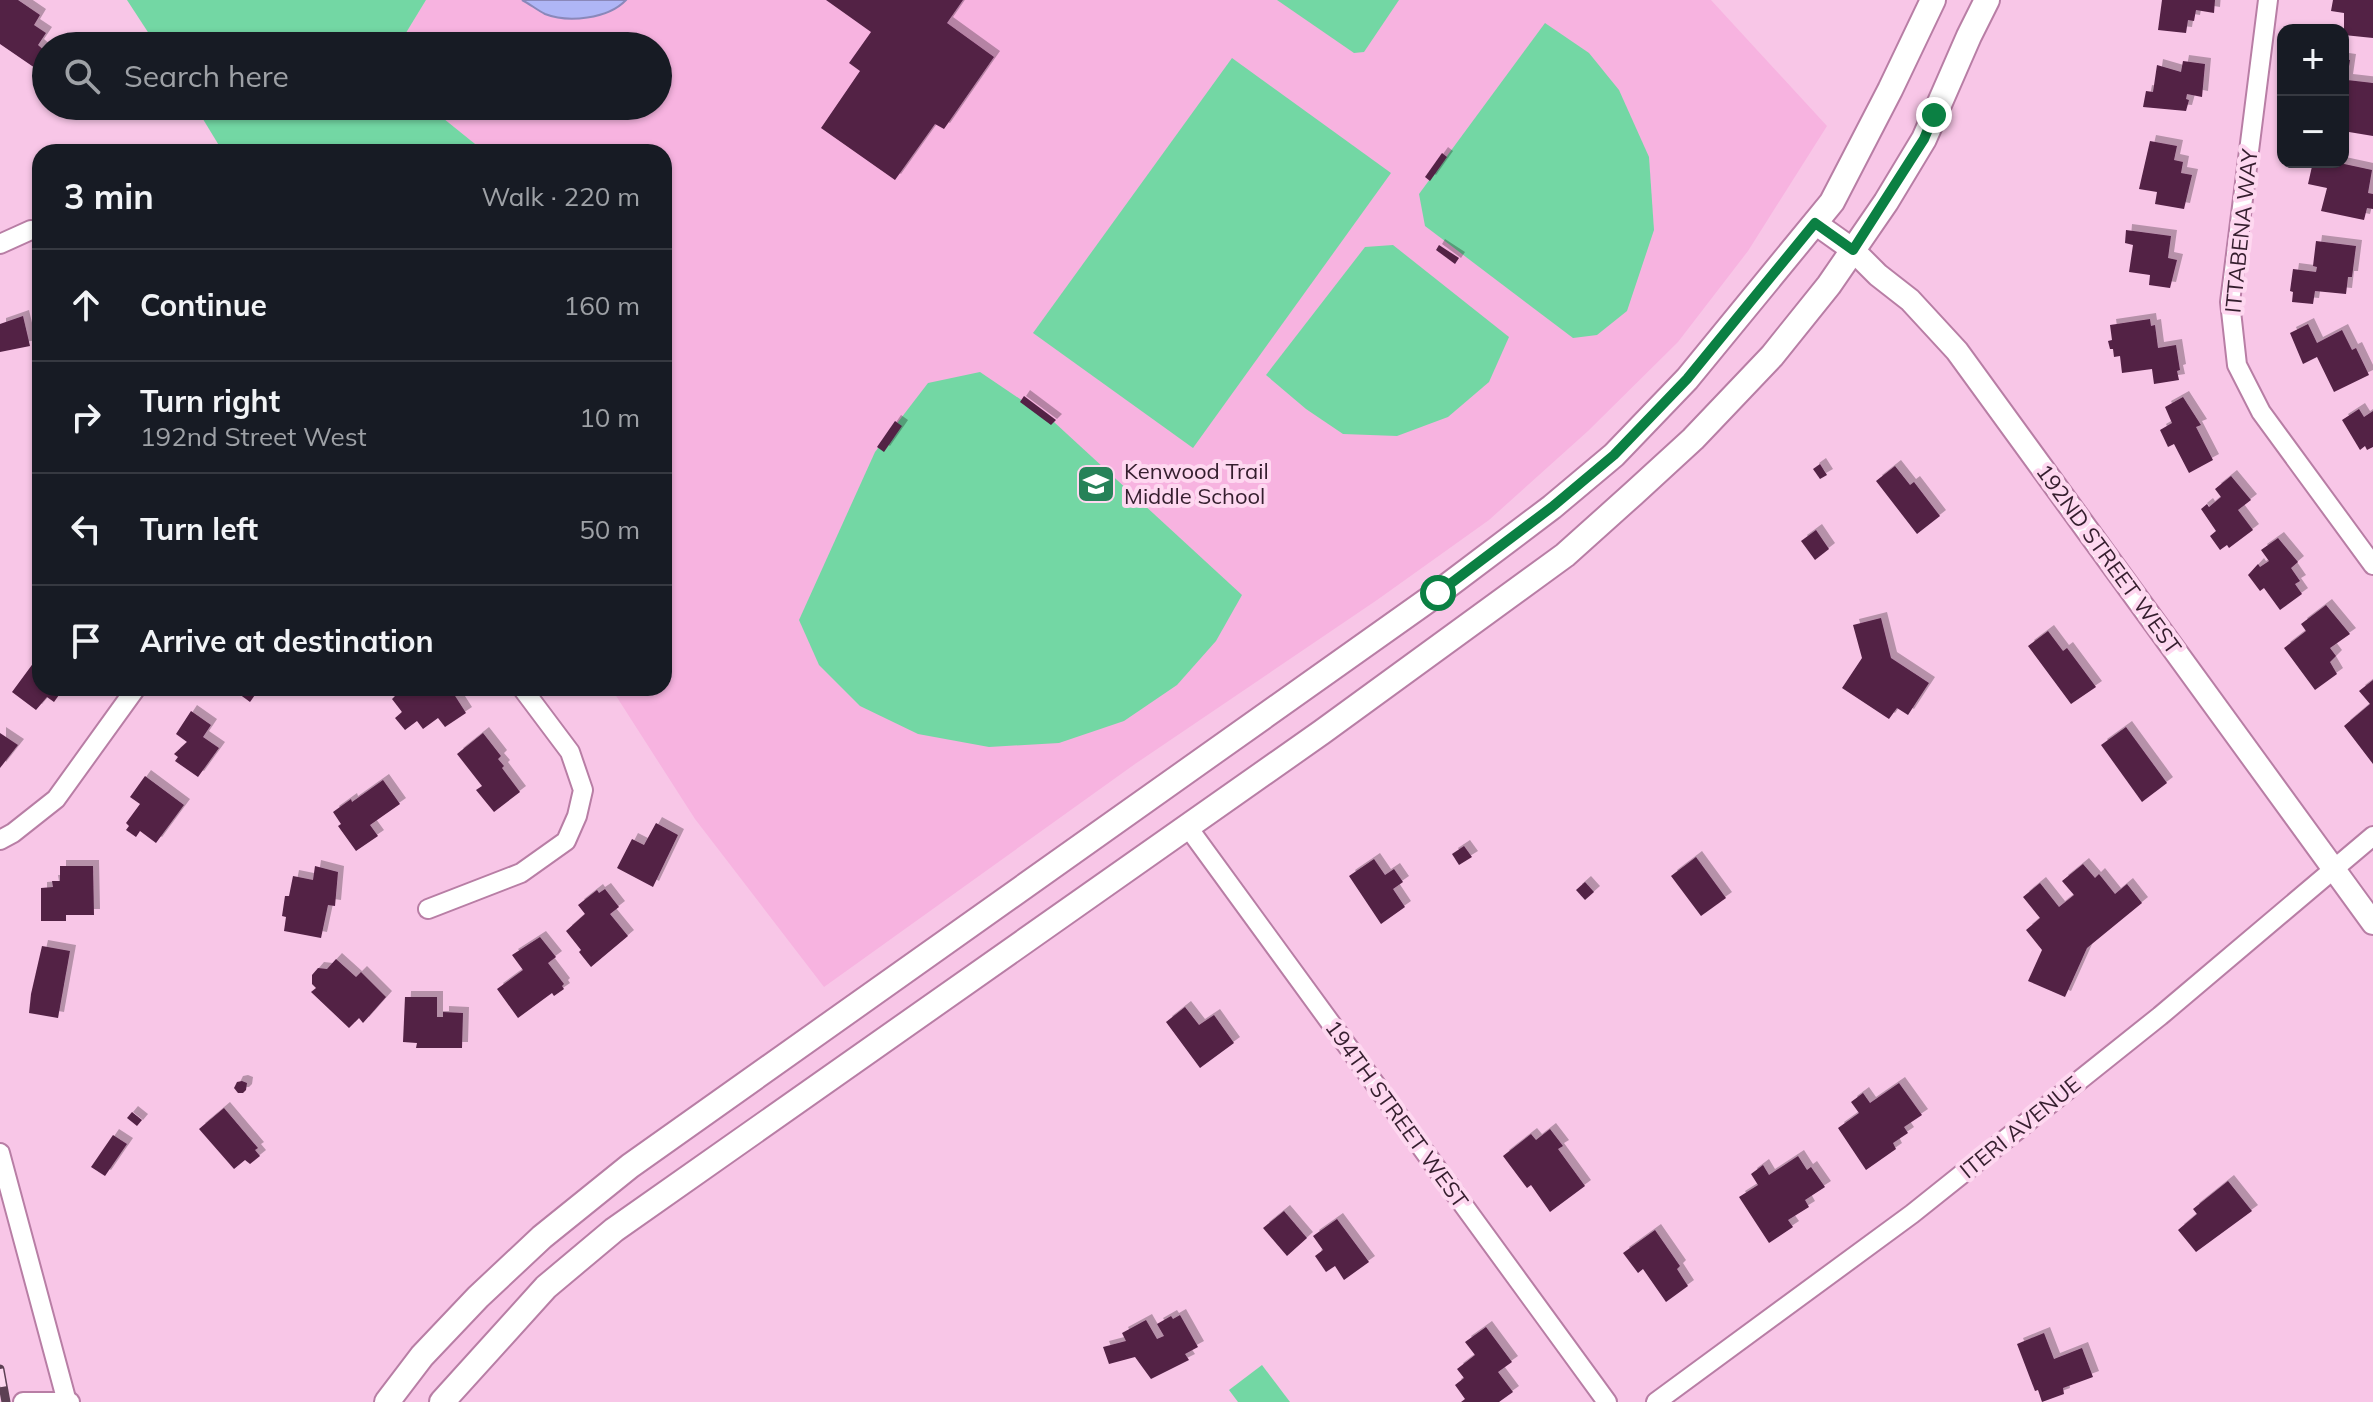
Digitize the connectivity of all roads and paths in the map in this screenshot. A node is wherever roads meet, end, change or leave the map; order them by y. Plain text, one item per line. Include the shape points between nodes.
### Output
1 (1933, 0) edge
2 (1987, 0) edge
3 (2268, 0) edge
4 (1815, 223) junction
5 (31, 230) dead end
6 (0, 244) edge
7 (1853, 250) junction
8 (2373, 565) edge
9 (130, 696) edge
10 (528, 696) edge
11 (1187, 826) junction
12 (2373, 836) edge
13 (0, 840) edge
14 (2334, 869) junction
15 (428, 909) dead end
16 (2373, 923) edge
17 (0, 1153) edge
18 (23, 1402) edge
19 (68, 1402) edge
20 (387, 1402) edge
21 (442, 1402) edge
22 (1607, 1402) edge
23 (1656, 1402) edge

1 - 4 main road via 1832,202
2 - 7 main road via 1924,139
3 - 8 street, ITTABENA WAY via 2230,302 2237,365 2261,412
4 - 7 street, 192ND STREET WEST
4 - 20 main road via 1687,379 1614,455 1552,507 630,1166 478,1297
5 - 6 street
7 - 11 main road via 1762,366 1693,439 1565,555
7 - 14 street, 192ND STREET WEST via 1923,312 1967,364
9 - 13 street via 56,799
10 - 15 street via 570,752 583,790 566,841 521,873
11 - 21 main road via 614,1230 546,1287
11 - 22 street, 194TH STREET WEST
12 - 14 street, ITERI AVENUE
14 - 16 street, 192ND STREET WEST
14 - 23 street, ITERI AVENUE via 1912,1214
17 - 19 street
18 - 19 street

